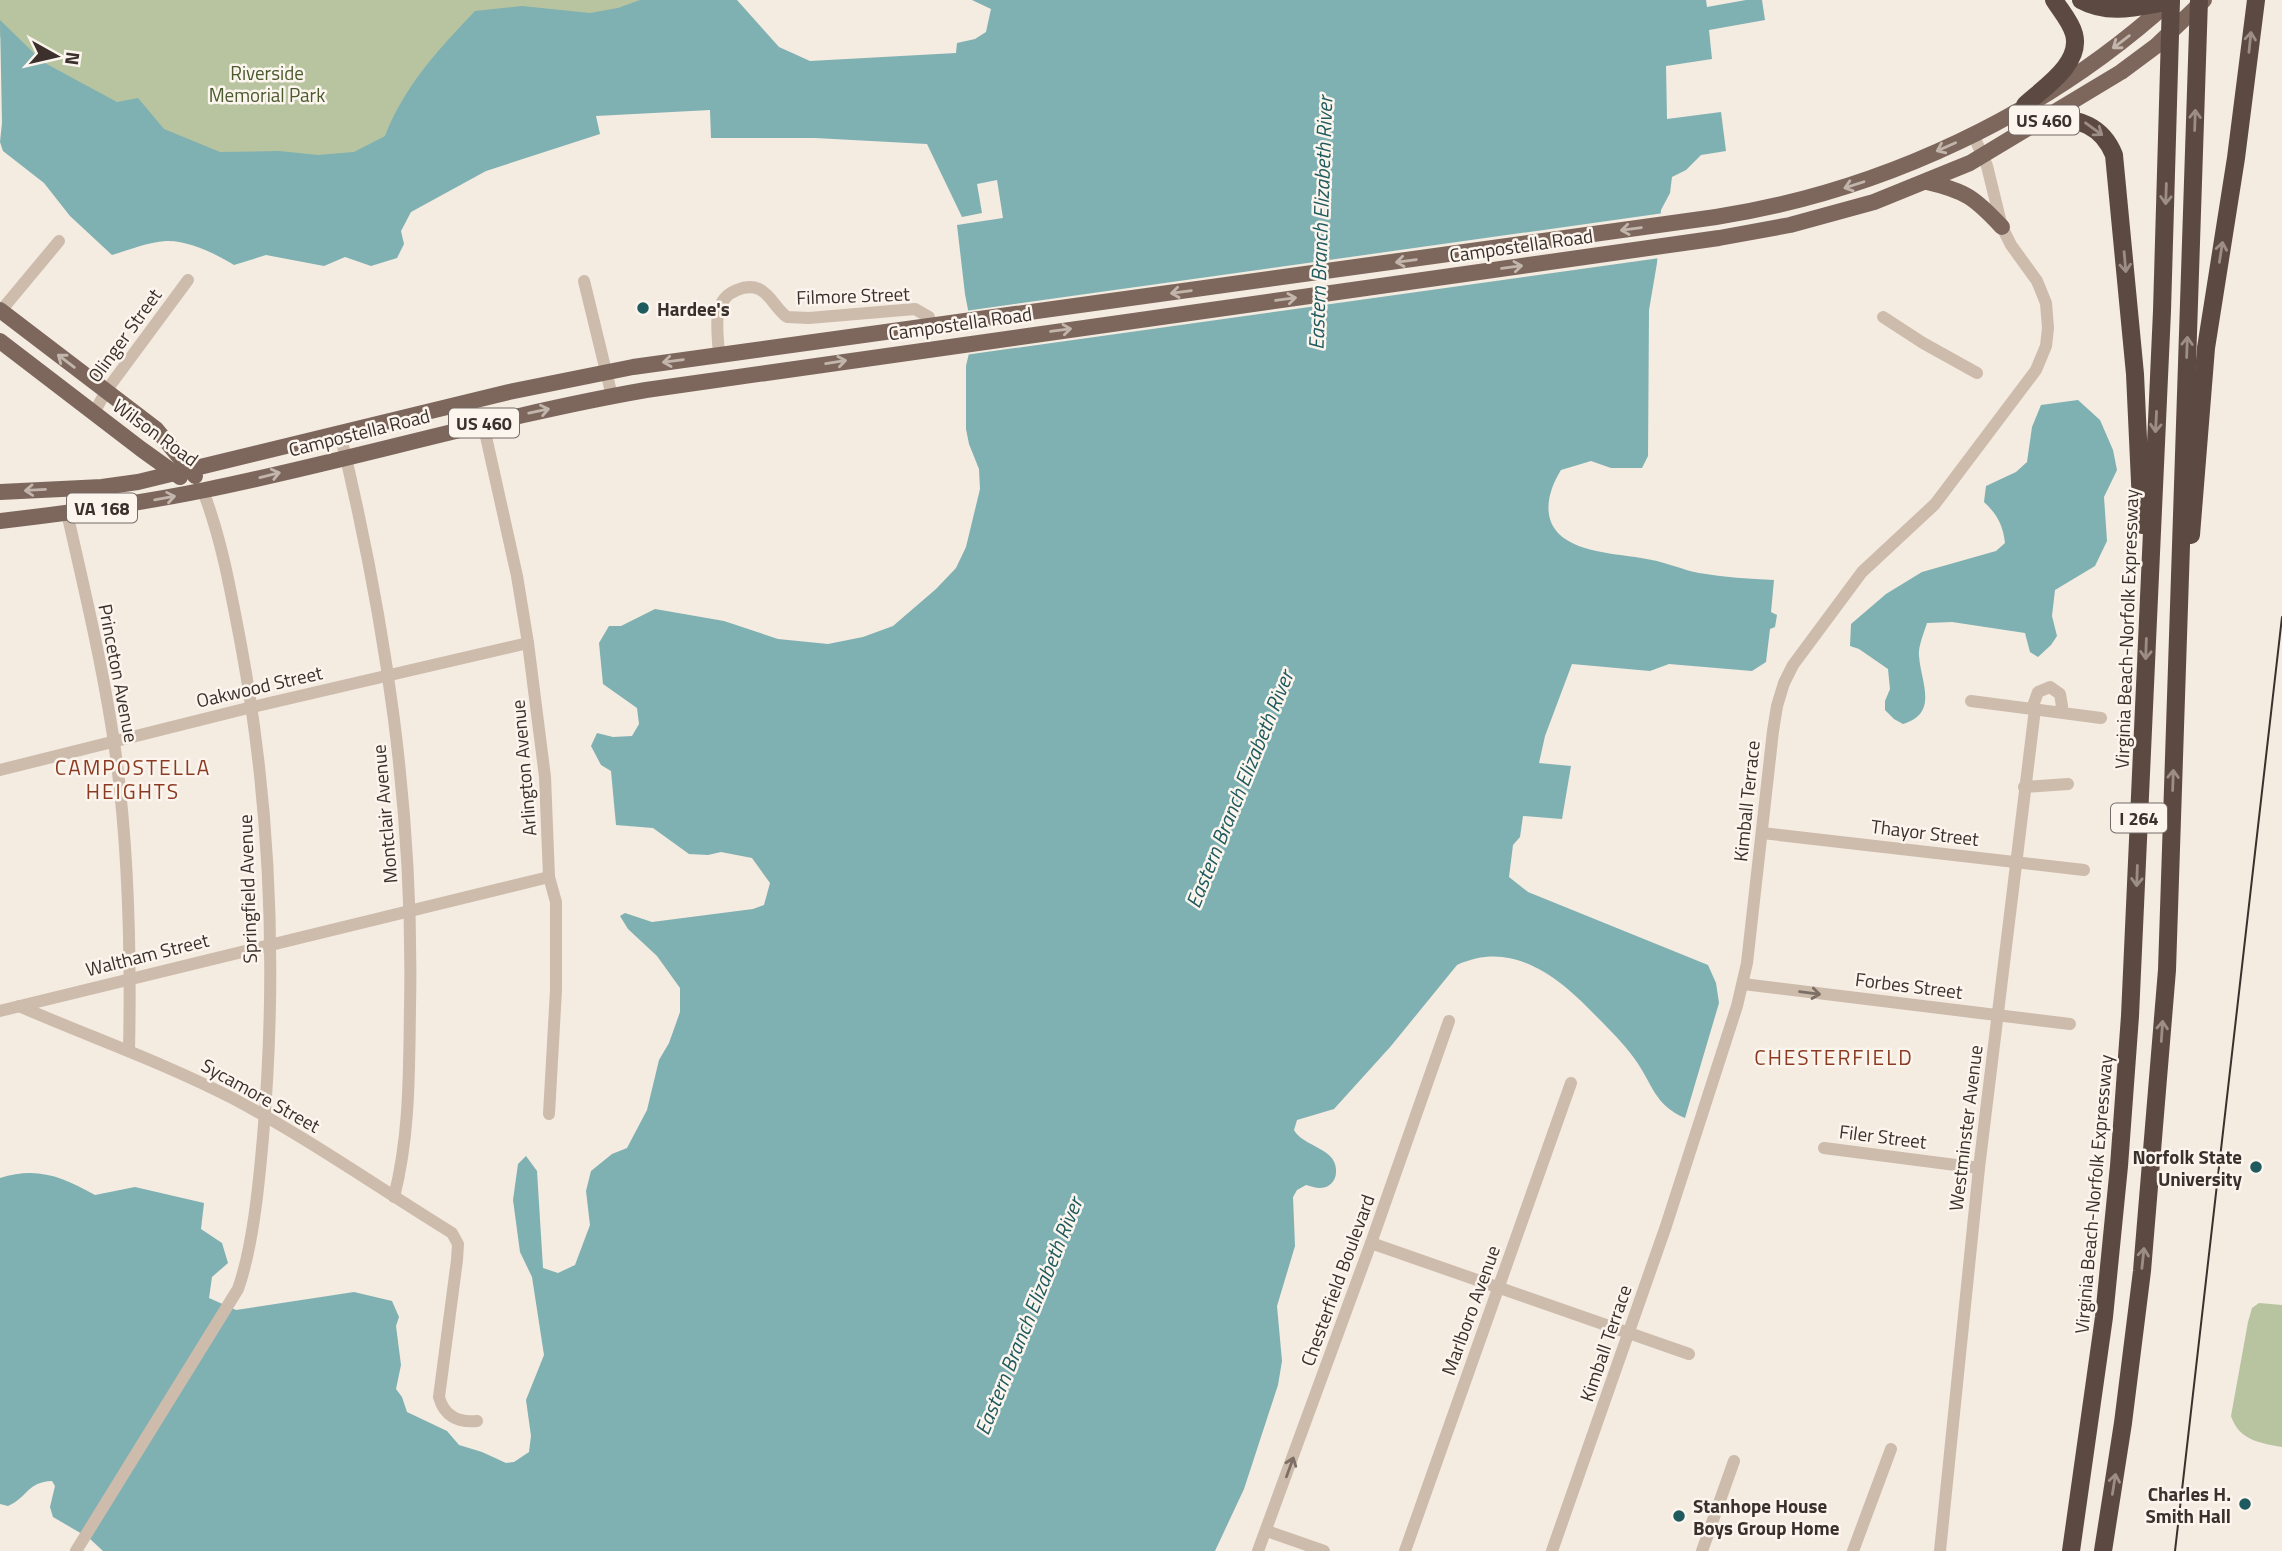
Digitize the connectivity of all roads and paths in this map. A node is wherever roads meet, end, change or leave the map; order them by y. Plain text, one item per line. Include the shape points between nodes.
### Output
1 (2054, 0) edge
2 (2081, 0) edge
3 (2171, 0) edge
4 (2199, 0) edge
5 (2204, 0) edge
6 (2256, 0) edge
7 (2025, 105) junction
8 (2049, 117) junction
9 (1973, 134) junction
10 (1984, 155) junction
11 (1927, 182) junction
12 (2002, 228) junction
13 (59, 241) dead end
14 (188, 280) dead end
15 (584, 281) dead end
16 (0, 311) edge
17 (929, 317) dead end
18 (1883, 317) dead end
19 (0, 341) edge
20 (719, 355) junction
21 (606, 372) junction
22 (1977, 373) dead end
23 (106, 391) junction
24 (612, 396) junction
25 (94, 413) junction
26 (483, 423) junction
27 (340, 433) junction
28 (346, 457) junction
29 (183, 471) junction
30 (203, 491) junction
31 (0, 492) edge
32 (67, 513) junction
33 (0, 520) edge
34 (2148, 601) junction
35 (2178, 636) junction
36 (528, 643) junction
37 (389, 675) junction
38 (1970, 701) dead end
39 (253, 707) junction
40 (2035, 709) junction
41 (2059, 712) junction
42 (2101, 718) dead end
43 (113, 741) junction
44 (0, 770) edge
45 (2068, 784) dead end
46 (2025, 787) junction
47 (1762, 833) junction
48 (2016, 862) junction
49 (2084, 870) dead end
50 (549, 877) junction
51 (410, 910) junction
52 (270, 944) junction
53 (130, 977) junction
54 (1743, 984) junction
55 (19, 1006) junction
56 (0, 1011) edge
57 (1997, 1015) junction
58 (1448, 1021) dead end
59 (2070, 1024) dead end
60 (129, 1051) junction
61 (1571, 1083) dead end
62 (549, 1114) dead end
63 (264, 1117) junction
64 (1824, 1148) dead end
65 (1979, 1168) junction
66 (394, 1197) junction
67 (1371, 1243) junction
68 (1498, 1287) junction
69 (1629, 1333) junction
70 (1689, 1354) dead end
71 (477, 1421) dead end
72 (1891, 1449) dead end
73 (1734, 1461) dead end
74 (1267, 1531) junction
75 (78, 1548) edge
76 (1258, 1551) edge
77 (1324, 1551) edge
78 (1405, 1551) edge
79 (1552, 1551) edge
80 (1702, 1551) edge
81 (1853, 1551) edge
82 (1940, 1551) edge
83 (2070, 1551) edge
84 (2103, 1551) edge

1 - 7 highway via 2074,35 2074,52 2065,67
2 - 3 highway via 2119,10
3 -> 7 main road, US 460 via 2109,52
3 -> 34 highway, Virginia Beach-Norfolk Expressway / I 264
35 -> 4 highway, I 264
5 - 8 main road, US 460 via 2156,46
35 -> 6 highway via 2195,505 2204,360
7 - 9 main road, US 460
8 - 10 main road, US 460
8 -> 34 highway via 2093,127 2108,142 2115,162 2135,374
9 - 10 street, Kimball Terrace
9 -> 20 main road, Campostella Road / US 460 via 1867,180 1751,212
10 - 11 main road, US 460
10 - 12 street, Kimball Terrace
11 - 12 main road via 1957,189 1980,203
24 -> 11 main road, Campostella Road / US 460 via 1755,232 1874,202
12 - 47 street, Kimball Terrace via 2046,303 2046,346 2036,370 1935,504 1861,572 1793,665 1777,706
13 - 16 street
14 - 23 street, Olinger Street
15 - 21 street
23 -> 16 main road, Wilson Road
17 - 20 street, Filmore Street via 915,309 787,317 762,290 746,287 721,303
18 - 22 street
19 - 25 main road, Wilson Road
20 -> 21 main road, Campostella Road / US 460
21 - 24 street
21 - 27 main road, Campostella Road / US 460
23 - 25 street, Olinger Street
23 - 29 main road, Wilson Road via 156,429
26 -> 24 main road, Campostella Road / US 460
25 - 29 main road, Wilson Road
26 - 28 main road, Campostella Road / US 460
26 - 36 street, Arlington Avenue
27 - 28 street, Montclair Avenue
27 - 29 main road, Campostella Road / US 460
30 -> 28 main road, Campostella Road / US 460
28 - 37 street, Montclair Avenue
29 - 30 main road, Wilson Road
29 -> 31 main road, Campostella Road / VA 168 via 111,486
32 -> 30 main road, Campostella Road / VA 168
30 - 39 street, Springfield Avenue via 232,597
32 - 33 main road, Campostella Road / VA 168
32 - 43 street, Princeton Avenue
34 -> 83 highway, Virginia Beach-Norfolk Expressway / I 264 via 2121,1142 2102,1330
84 -> 35 highway, I 264 via 2134,1336 2156,1122 2167,958
36 - 37 street, Oakwood Street
36 - 50 street, Arlington Avenue via 545,776
37 - 39 street, Oakwood Street
37 - 51 street, Montclair Avenue via 403,789
38 - 40 street
39 - 43 street, Oakwood Street
39 - 52 street, Springfield Avenue via 264,806
40 - 41 street
40 - 41 street via 2038,692 2050,687 2060,694 2063,706
40 - 46 street, Westminster Avenue
41 - 42 street
43 - 44 street, Oakwood Street
43 - 53 street, Princeton Avenue
45 - 46 street
46 - 48 street, Westminster Avenue
47 - 48 street, Thayor Street
47 - 54 street, Kimball Terrace
48 - 49 street, Thayor Street
48 - 57 street, Westminster Avenue
50 - 51 street, Waltham Street
50 - 62 street, Arlington Avenue via 556,915
51 - 52 street, Waltham Street
51 - 66 street, Montclair Avenue via 408,1118
52 - 53 street, Waltham Street
52 - 63 street, Springfield Avenue
53 - 55 street, Waltham Street
53 - 60 street, Princeton Avenue
54 -> 57 street, Forbes Street
54 - 69 street, Kimball Terrace
55 - 56 street, Waltham Street
55 - 60 street, Sycamore Street
57 - 59 street, Forbes Street
57 - 65 street, Westminster Avenue
58 - 67 street, Chesterfield Boulevard
60 - 63 street, Sycamore Street
61 - 68 street, Marlboro Avenue
63 - 66 street, Sycamore Street
63 - 75 street, Springfield Avenue via 255,1206 238,1289
64 - 65 street, Filer Street
65 - 82 street, Westminster Avenue
66 - 71 street, Sycamore Street via 452,1233 458,1244 439,1397 444,1411 456,1420
67 - 68 street
74 -> 67 street, Chesterfield Boulevard
68 - 69 street
68 - 78 street, Marlboro Avenue
69 - 70 street
69 - 79 street, Kimball Terrace
72 - 81 street
73 - 80 street
74 - 76 street, Chesterfield Boulevard
74 - 77 street

